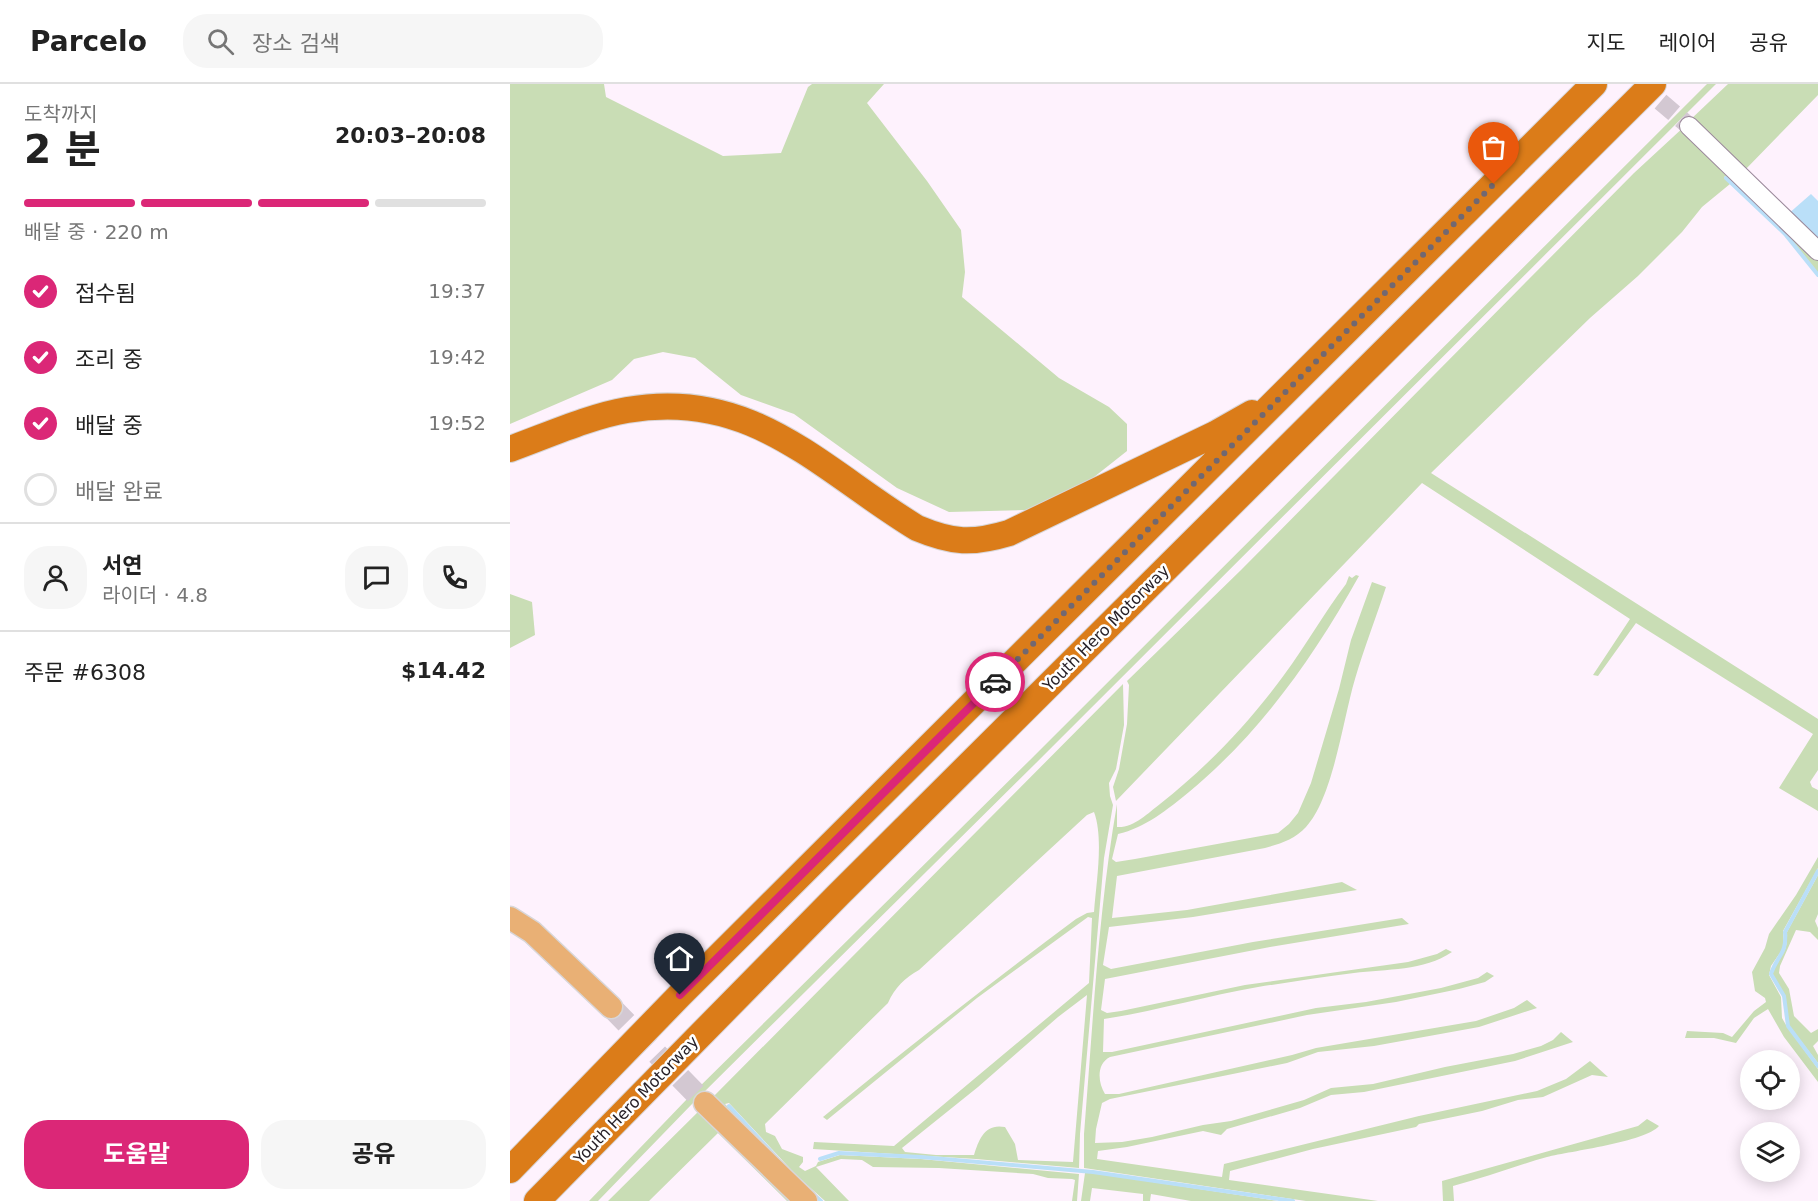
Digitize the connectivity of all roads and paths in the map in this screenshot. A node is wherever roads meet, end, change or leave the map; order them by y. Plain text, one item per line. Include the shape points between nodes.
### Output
1 (1594, 84) edge
2 (1653, 84) edge
3 (1689, 126) tunnel mouth
4 (1818, 251) edge
5 (1293, 384) junction
6 (510, 449) edge
7 (510, 918) edge
8 (611, 1007) tunnel mouth
9 (705, 1103) tunnel mouth
10 (510, 1170) edge
11 (537, 1201) edge
12 (806, 1201) edge

1 - 5 highway
2 - 11 highway, Youth Hero Motorway via 838,895
3 - 4 street
5 - 6 highway via 1215,434 1009,533 986,540 962,541 917,528 782,436 733,415 706,409 652,406 624,411
5 - 10 highway via 680,995
7 - 8 main road via 532,932
9 - 12 main road

